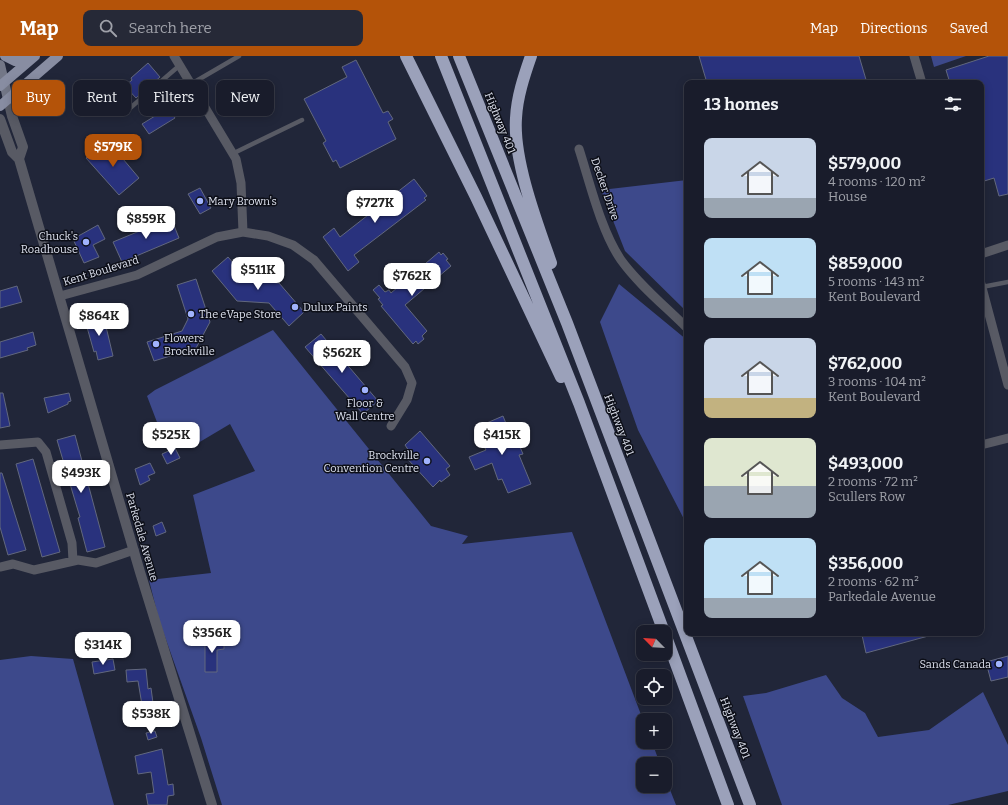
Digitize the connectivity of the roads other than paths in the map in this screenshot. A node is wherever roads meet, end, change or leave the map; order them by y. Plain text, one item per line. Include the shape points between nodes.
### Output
1 (5, 56) edge
2 (58, 56) edge
3 (174, 56) edge
4 (239, 56) edge
5 (406, 56) edge
6 (441, 56) edge
7 (459, 56) edge
8 (531, 56) edge
9 (914, 56) edge
10 (32, 58) edge
11 (0, 65) edge
12 (180, 65) junction
13 (189, 80) edge
14 (198, 80) edge
15 (921, 80) edge
16 (2, 84) edge
17 (4, 102) edge
18 (131, 107) edge
19 (208, 113) edge
20 (0, 119) edge
21 (302, 120) dead end
22 (579, 149) dead end
23 (232, 154) junction
24 (19, 159) junction
25 (243, 232) junction
26 (1008, 245) edge
27 (984, 253) edge
28 (1008, 282) edge
29 (984, 286) edge
30 (60, 296) junction
31 (984, 297) edge
32 (567, 324) junction
33 (684, 325) edge
34 (1008, 385) edge
35 (580, 403) junction
36 (391, 426) dead end
37 (1008, 438) edge
38 (984, 444) edge
39 (0, 445) edge
40 (134, 550) junction
41 (73, 561) junction
42 (0, 567) edge
43 (662, 625) edge
44 (684, 632) edge
45 (686, 636) edge
46 (672, 652) edge
47 (212, 805) edge
48 (728, 805) edge
49 (750, 805) edge

1 - 10 main road via 15,61
2 - 17 main road
3 - 12 street
4 - 14 lane
5 - 35 highway via 560,375
6 - 35 highway
7 - 32 highway, Highway 401
8 - 32 highway via 521,88 516,136 519,157 538,225 565,303
9 - 15 street
10 - 16 main road
11 - 16 main road, Parkedale Avenue
12 - 13 street
12 - 18 lane
16 - 17 main road, Parkedale Avenue
17 - 24 street, Parkedale Avenue via 23,147
19 - 23 street
20 - 24 street, Parkedale Avenue via 12,152
21 - 23 lane
22 - 33 street, Decker Drive via 602,220 621,260
23 - 25 street via 236,159 241,183
24 - 30 street, Parkedale Avenue
25 - 30 street, Kent Boulevard via 217,238 137,275
25 - 36 street, Kent Boulevard via 268,236 293,245 314,260 405,367 412,383 407,400
26 - 27 street
28 - 29 lane
30 - 40 street, Parkedale Avenue
31 - 34 street
32 - 44 highway, Highway 401
35 - 43 highway
37 - 38 street
39 - 41 street via 38,442 46,452 72,544
40 - 41 street via 96,563
40 - 47 street, Parkedale Avenue
41 - 42 street via 34,570 13,564
45 - 49 highway, Highway 401
46 - 48 highway

